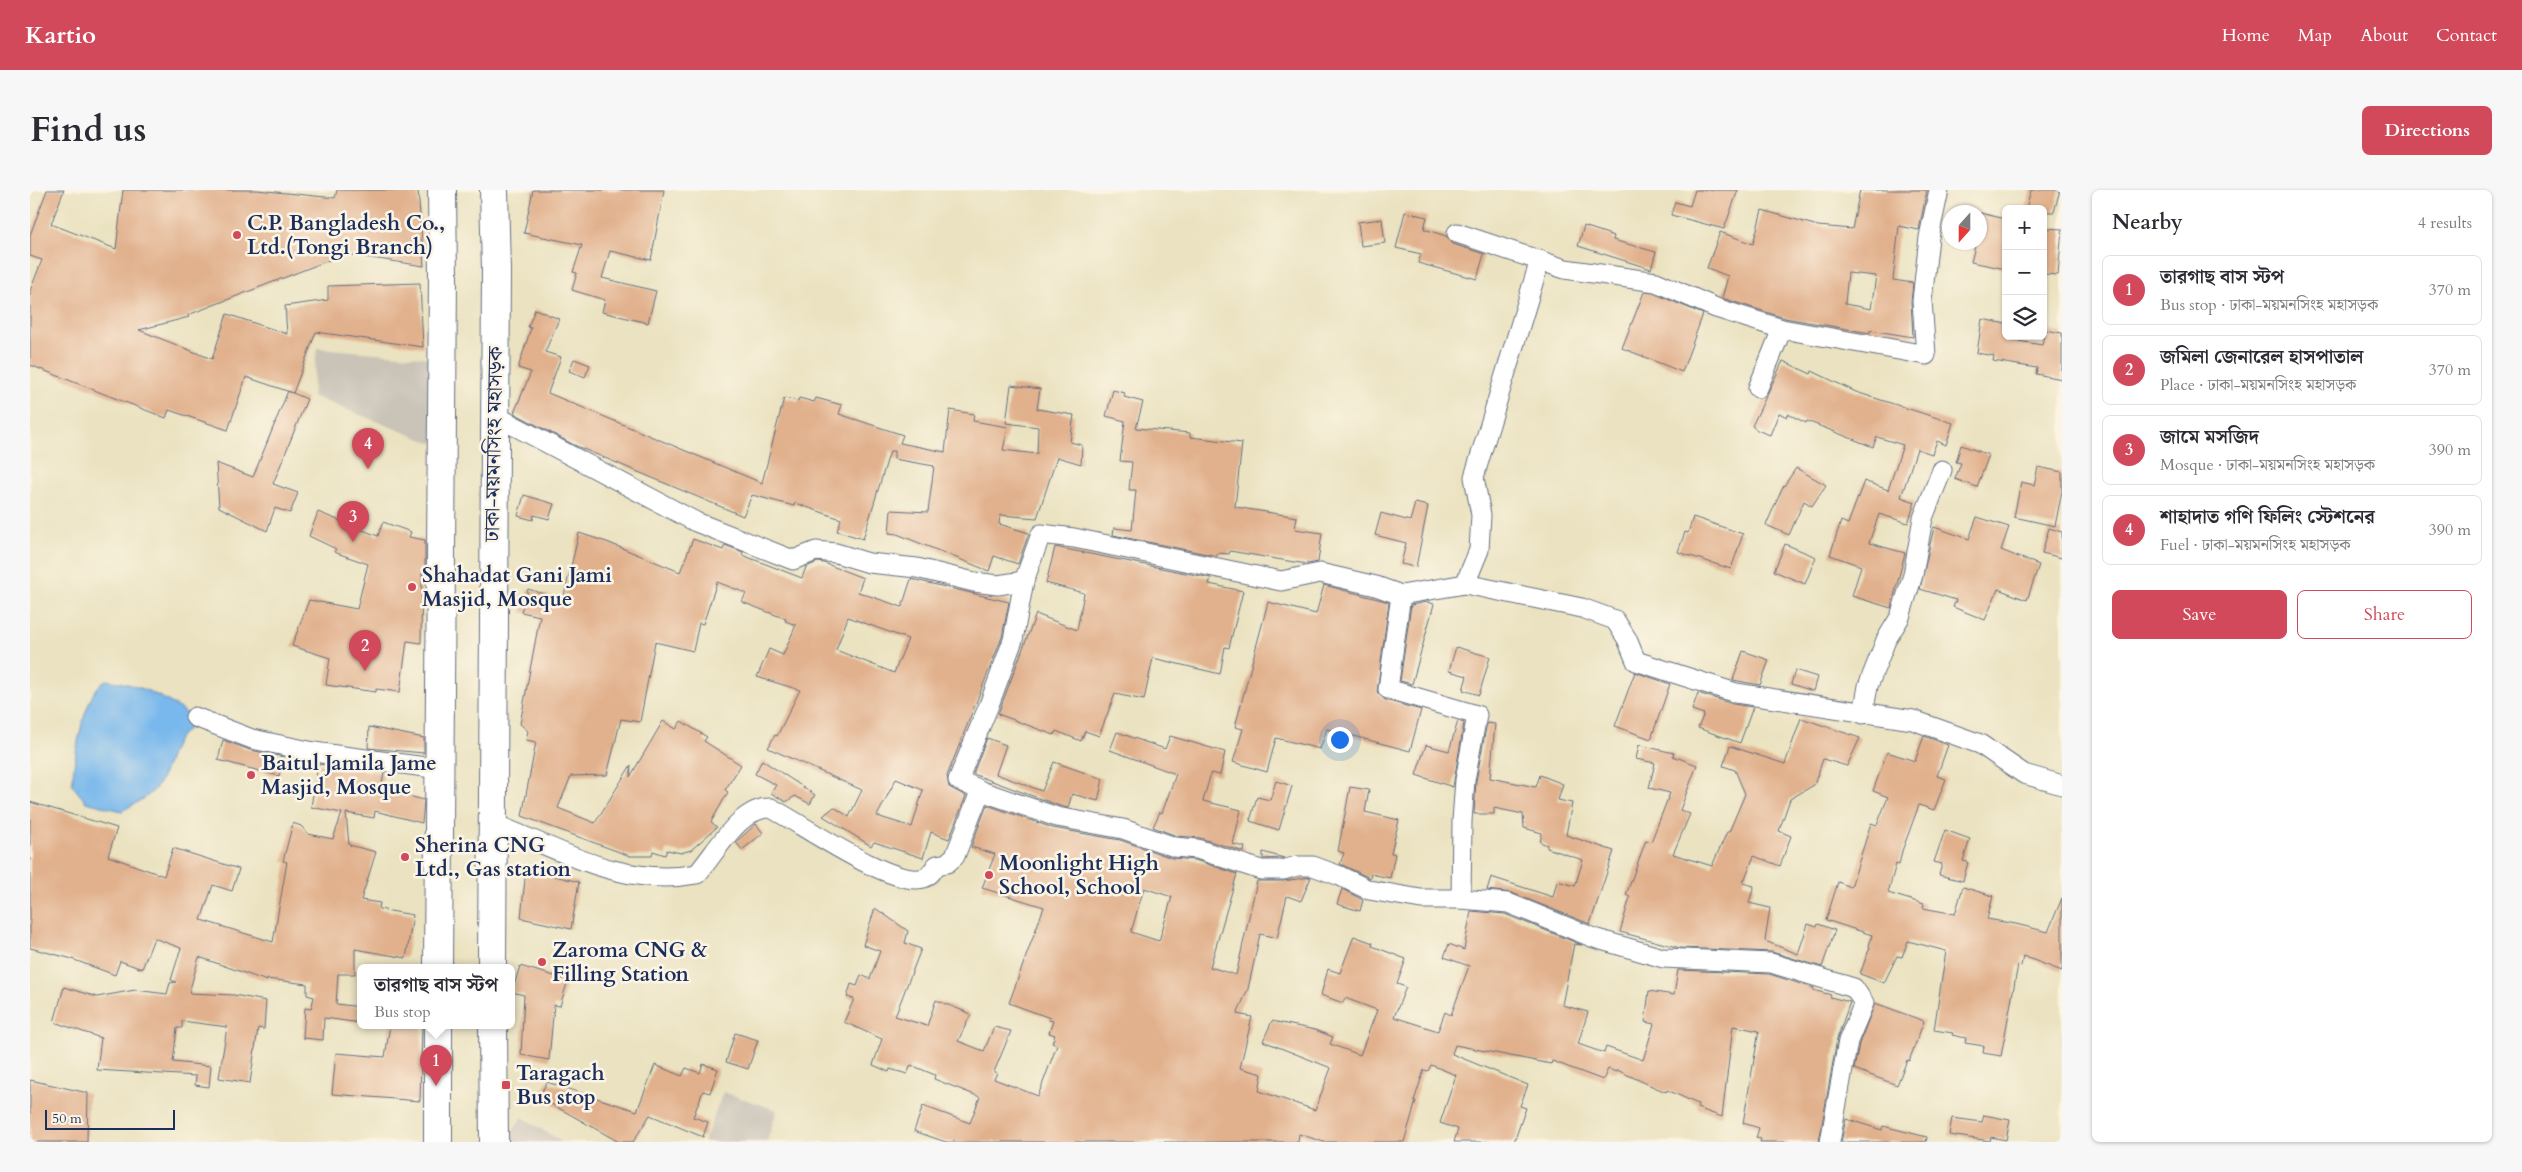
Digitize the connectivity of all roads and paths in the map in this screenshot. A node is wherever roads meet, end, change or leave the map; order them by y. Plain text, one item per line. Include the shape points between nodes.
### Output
1 (442, 190) edge
2 (494, 190) edge
3 (1938, 190) edge
4 (1457, 233) dead end
5 (1540, 260) junction
6 (1782, 329) junction
7 (1758, 388) dead end
8 (494, 415) junction
9 (1942, 470) dead end
10 (1024, 581) junction
11 (1465, 584) junction
12 (1401, 595) junction
13 (1863, 714) junction
14 (195, 717) dead end
15 (440, 769) junction
16 (2062, 785) edge
17 (978, 790) junction
18 (491, 823) junction
19 (1461, 899) junction
20 (438, 964) edge
21 (492, 964) edge
22 (438, 1029) edge
23 (493, 1029) edge
24 (438, 1142) edge
25 (494, 1142) edge
26 (1830, 1142) edge

1 - 15 highway
2 - 8 highway, ঢাকা-ময়মনসিংহ মহাসড়ক
3 - 6 street via 1922,301 1926,355
4 - 5 street
5 - 6 street via 1565,269 1656,282 1716,308
5 - 11 street via 1474,477 1481,515 1479,550
6 - 7 street
8 - 10 street via 696,522 786,559 794,560 816,551 870,563 917,568 974,582 998,585
8 - 18 highway, ঢাকা-ময়মনসিংহ মহাসড়ক
9 - 13 street via 1923,518 1913,575 1900,617 1886,640
10 - 12 street via 1041,534 1281,581 1320,573
10 - 17 street via 1013,640 958,780
11 - 12 street
11 - 13 street via 1582,608 1614,620 1636,661 1686,678 1736,693
12 - 19 street via 1388,689 1477,715 1462,813
13 - 16 street via 1913,720 1980,744 2024,774
14 - 15 street via 252,738 314,752
15 - 20 highway
17 - 18 street via 980,792 955,856 947,863 937,865 929,876 922,879 887,872 860,861 771,808 760,807 735,826 697,874 656,878 623,874 592,865
17 - 19 street via 1057,817 1123,829 1261,870 1313,866 1369,890 1421,899
18 - 21 highway, ঢাকা-ময়মনসিংহ মহাসড়ক
19 - 26 street via 1508,903 1594,938 1663,958 1771,963 1854,988 1864,1003 1848,1041
22 - 24 highway
23 - 25 highway

